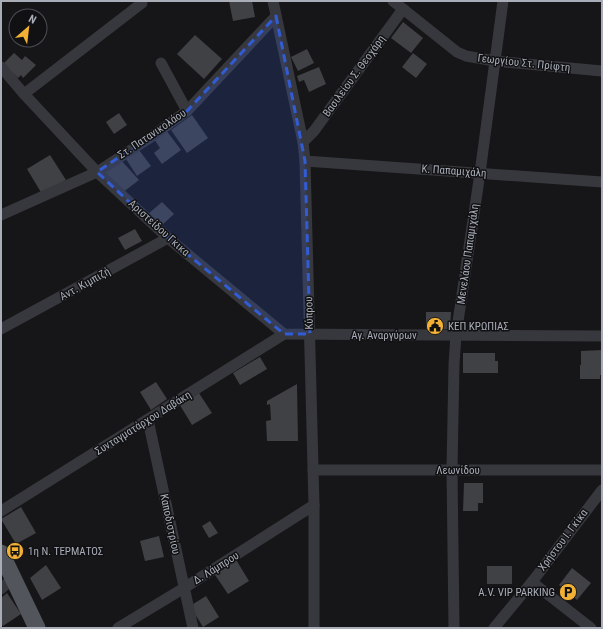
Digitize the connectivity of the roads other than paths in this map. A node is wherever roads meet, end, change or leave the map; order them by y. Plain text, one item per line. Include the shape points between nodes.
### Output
1 (273, 1) edge
2 (393, 1) edge
3 (503, 1) edge
4 (142, 3) dead end
5 (403, 9) junction
6 (276, 16) junction
7 (495, 61) junction
8 (161, 64) dead end
9 (1, 67) edge
10 (602, 70) edge
11 (24, 94) junction
12 (187, 111) junction
13 (303, 142) junction
14 (305, 161) junction
15 (96, 172) junction
16 (480, 173) junction
17 (602, 182) edge
18 (1, 215) edge
19 (168, 238) junction
20 (1, 329) edge
21 (284, 334) junction
22 (310, 334) junction
23 (456, 335) junction
24 (602, 336) edge
25 (148, 420) junction
26 (313, 470) junction
27 (452, 470) junction
28 (602, 470) edge
29 (602, 490) edge
30 (314, 506) junction
31 (1, 511) edge
32 (1, 553) edge
33 (532, 582) junction
34 (7, 584) edge
35 (184, 588) junction
36 (37, 628) edge
37 (118, 628) edge
38 (193, 628) edge
39 (314, 628) edge
40 (454, 628) edge
41 (494, 628) edge
42 (591, 628) edge

1 - 6 street, Κύπρου
2 - 5 street, Γεωργίου Στ. Πρίφτη
3 - 7 street, Μενελάου Παπαμιχάλη
4 - 11 street
5 - 7 street, Γεωργίου Στ. Πρίφτη via 457,52
5 - 13 street, Βασιλείου Σ. Θεοχάρη via 314,131
6 - 12 street, Στ. Πατανικολάου
6 - 13 street, Κύπρου
7 - 10 street, Γεωργίου Στ. Πρίφτη
7 - 16 street, Μενελάου Παπαμιχάλη
8 - 12 street
9 - 11 street, Αριστείδου Γκικα
11 - 15 street, Αριστείδου Γκικα
12 - 15 street, Στ. Πατανικολάου
13 - 14 street, Κύπρου
14 - 16 street, Κ. Παπαμιχάλη
14 - 22 street, Κύπρου
15 - 18 street, Στ. Πατανικολάου
15 - 19 street, Αριστείδου Γκικα
16 - 17 street, Κ. Παπαμιχάλη
16 - 23 street, Μενελάου Παπαμιχάλη
19 - 20 street, Αντ. Κιμπιζή
19 - 21 street, Αριστείδου Γκικα
21 - 22 street
21 - 25 street, Συνταγματάρχου Δαβάκη
22 - 23 street, Αγ. Αναργύρων
22 - 26 street, Κύπρου
23 - 24 street, Αγ. Αναργύρων
23 - 27 street, Μενελάου Παπαμιχάλη
25 - 31 street, Συνταγματάρχου Δαβάκη
25 - 35 street, Καποδιστρίου
26 - 27 street, Λεωνίδου
26 - 30 street, Κύπρου
27 - 28 street, Λεωνίδου
27 - 40 street, Μενελάου Παπαμιχάλη
29 - 33 street, Χρήστου Ι. Γκίκα
30 - 35 street, Δ. Λάμπρου
30 - 39 street, Κύπρου
32 - 34 main road
33 - 41 street, Χρήστου Ι. Γκίκα
33 - 42 street
34 - 36 main road
35 - 37 street, Δ. Λάμπρου
35 - 38 street, Καποδιστρίου

